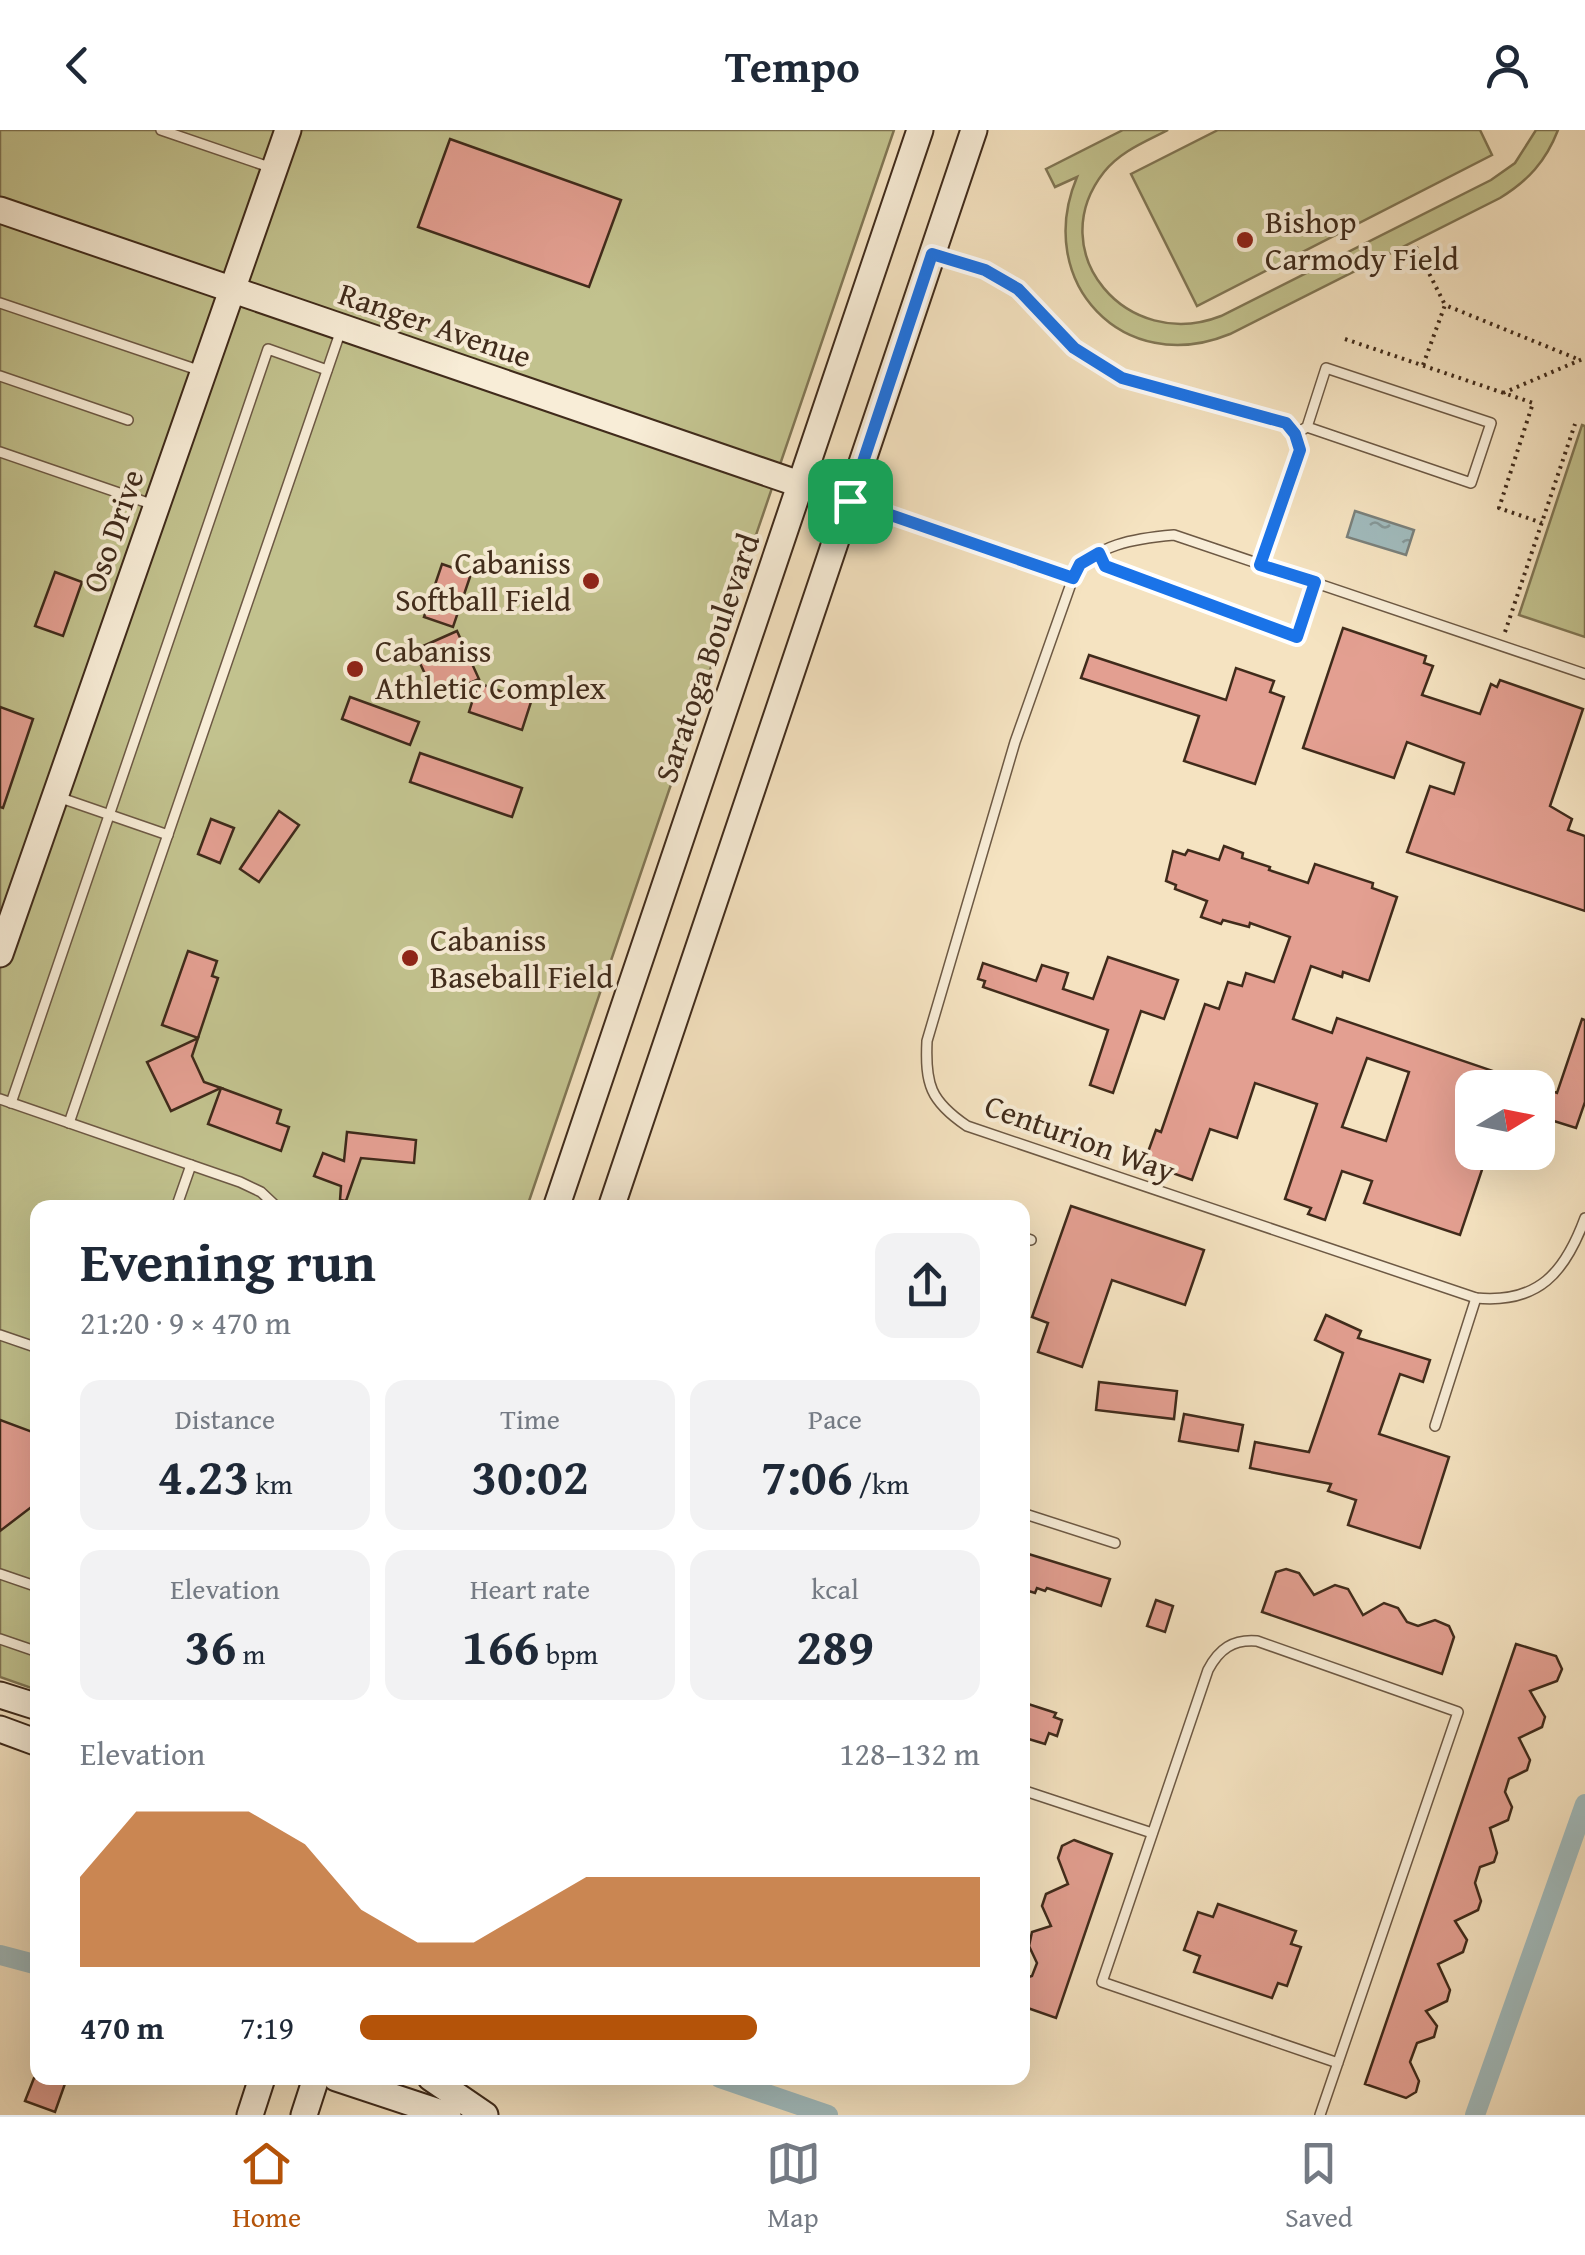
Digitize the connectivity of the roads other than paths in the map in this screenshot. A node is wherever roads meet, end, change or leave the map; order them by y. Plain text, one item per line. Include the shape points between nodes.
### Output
1 (161, 130) edge
2 (288, 130) edge
3 (920, 130) edge
4 (974, 130) edge
5 (274, 169) junction
6 (0, 210) edge
7 (932, 254) junction
8 (232, 290) junction
9 (0, 302) edge
10 (342, 327) junction
11 (327, 370) junction
12 (204, 372) junction
13 (0, 376) edge
14 (128, 420) dead end
15 (1307, 427) junction
16 (1295, 434) junction
17 (0, 452) edge
18 (800, 484) junction
19 (850, 501) junction
20 (157, 506) junction
21 (1099, 553) junction
22 (1260, 565) junction
23 (1073, 578) junction
24 (1315, 582) junction
25 (1585, 674) edge
26 (55, 796) junction
27 (109, 815) junction
28 (168, 836) junction
29 (0, 954) edge
30 (5, 1101) edge
31 (69, 1123) junction
32 (191, 1165) junction
33 (179, 1200) edge
34 (268, 1200) edge
35 (559, 1200) edge
36 (614, 1200) edge
37 (1585, 1218) edge
38 (1476, 1298) junction
39 (0, 1335) edge
40 (30, 1345) edge
41 (1435, 1426) dead end
42 (1030, 1516) edge
43 (1115, 1543) dead end
44 (0, 1574) edge
45 (30, 1584) edge
46 (0, 1639) edge
47 (30, 1649) edge
48 (0, 1694) edge
49 (30, 1705) edge
50 (0, 1729) edge
51 (30, 1740) edge
52 (1030, 1793) edge
53 (1152, 1834) junction
54 (1338, 2064) junction
55 (260, 2085) edge
56 (314, 2085) edge
57 (355, 2085) edge
58 (441, 2085) edge
59 (436, 2114) edge
60 (250, 2115) edge
61 (304, 2115) edge
62 (485, 2115) edge
63 (1320, 2115) edge

1 - 5 lane
2 - 5 main road, Oso Drive
3 - 18 main road, Saratoga Boulevard
4 - 7 main road
5 - 8 main road, Oso Drive
6 - 8 main road, Ranger Avenue
7 - 16 lane via 985,270 1018,289 1074,348 1122,378 1286,423
7 - 19 main road
8 - 10 main road, Ranger Avenue
8 - 12 main road, Oso Drive
9 - 12 lane
10 - 11 lane
10 - 18 main road, Ranger Avenue
11 - 27 lane via 268,350
11 - 28 lane
12 - 20 main road, Oso Drive
13 - 14 lane
15 - 15 lane via 1326,368 1490,424 1471,483
15 - 16 lane
16 - 22 lane via 1300,450
17 - 20 lane
18 - 19 main road, Ranger Avenue
18 - 35 main road, Saratoga Boulevard
19 - 23 lane
19 - 36 main road
20 - 26 main road, Oso Drive
21 - 22 lane, Centurion Way via 1140,538 1174,535
21 - 23 lane, Centurion Way via 1080,564
21 - 24 lane via 1105,566 1297,637
22 - 24 lane, Centurion Way
23 - 38 lane, Centurion Way via 1015,742 927,1041 926,1074 934,1092 946,1112 967,1126
24 - 25 lane, Centurion Way
26 - 27 lane
26 - 29 main road, Oso Drive
27 - 28 lane
27 - 30 lane
28 - 31 lane
30 - 31 lane
31 - 32 lane
32 - 33 lane
32 - 34 lane via 251,1186
37 - 38 lane, Centurion Way via 1572,1253 1550,1280 1522,1295
38 - 41 lane
39 - 40 lane
42 - 43 lane
44 - 45 lane
46 - 47 lane
48 - 49 main road
50 - 51 main road
52 - 53 lane
53 - 54 lane via 1102,1982
53 - 54 lane via 1208,1670 1228,1645 1257,1641 1458,1712
54 - 63 lane
55 - 60 main road
56 - 61 main road
57 - 59 main road
58 - 62 main road

